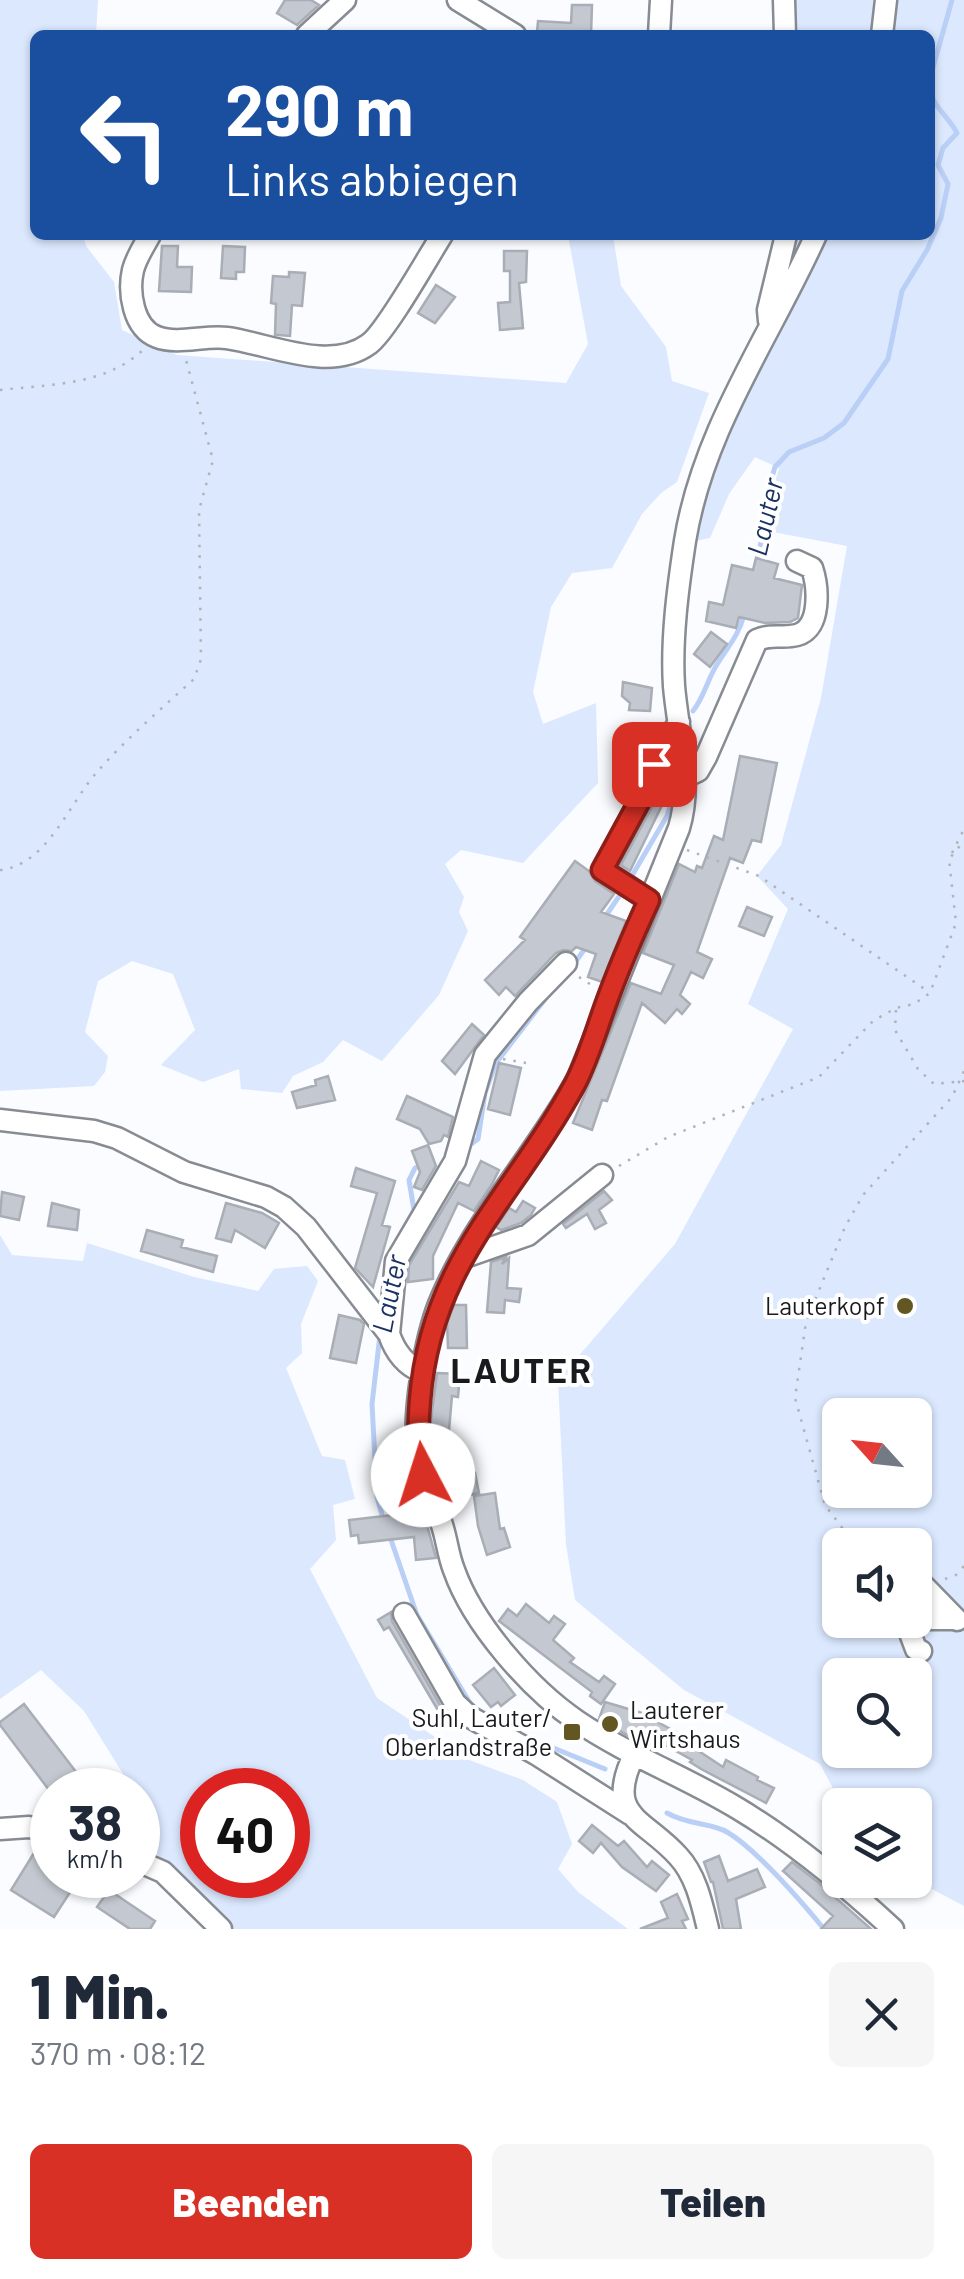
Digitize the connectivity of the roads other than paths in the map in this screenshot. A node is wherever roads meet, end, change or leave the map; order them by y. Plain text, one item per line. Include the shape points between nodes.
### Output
1 (345, 0) edge
2 (458, 0) edge
3 (661, 0) edge
4 (784, 0) edge
5 (886, 0) edge
6 (312, 30) edge
7 (507, 30) edge
8 (659, 30) edge
9 (785, 30) edge
10 (883, 30) edge
11 (147, 240) edge
12 (439, 240) edge
13 (785, 240) edge
14 (814, 240) edge
15 (769, 332) junction
16 (796, 562) dead end
17 (679, 722) junction
18 (685, 776) junction
19 (634, 890) junction
20 (573, 967) road end
21 (0, 1120) edge
22 (602, 1176) road end
23 (462, 1258) junction
24 (389, 1334) junction
25 (422, 1372) junction
26 (932, 1594) edge
27 (404, 1614) dead end
28 (958, 1620) edge
29 (921, 1651) dead end
30 (635, 1753) junction
31 (630, 1814) junction
32 (30, 1827) edge
33 (0, 1829) edge
34 (160, 1871) edge
35 (221, 1929) edge
36 (708, 1929) edge
37 (893, 1929) edge

1 - 6 street
2 - 7 street
3 - 8 street
4 - 9 street
5 - 10 street
11 - 12 street via 133,267 133,307 142,327 158,337 224,338 339,356 373,342
13 - 15 street
14 - 15 street
15 - 17 street via 722,416 692,504 674,663
16 - 18 street via 812,568 816,580 810,626 799,635 757,640 706,757
17 - 18 street
17 - 19 street via 602,870
18 - 19 street via 684,810 672,848
19 - 23 street via 610,994 578,1078
20 - 24 street via 528,1002 485,1055 459,1150 396,1262
21 - 24 street via 94,1131 184,1172 266,1197 306,1227
22 - 23 street via 528,1235
23 - 25 street via 440,1304
24 - 25 street via 409,1366
25 - 30 street via 417,1445 423,1475 454,1571 478,1618 548,1697
26 - 28 street
27 - 31 street via 454,1703
28 - 29 street via 919,1619 910,1633
30 - 31 street via 625,1778
30 - 37 street via 778,1835
31 - 36 street via 678,1855 695,1881
32 - 33 street
34 - 35 street

